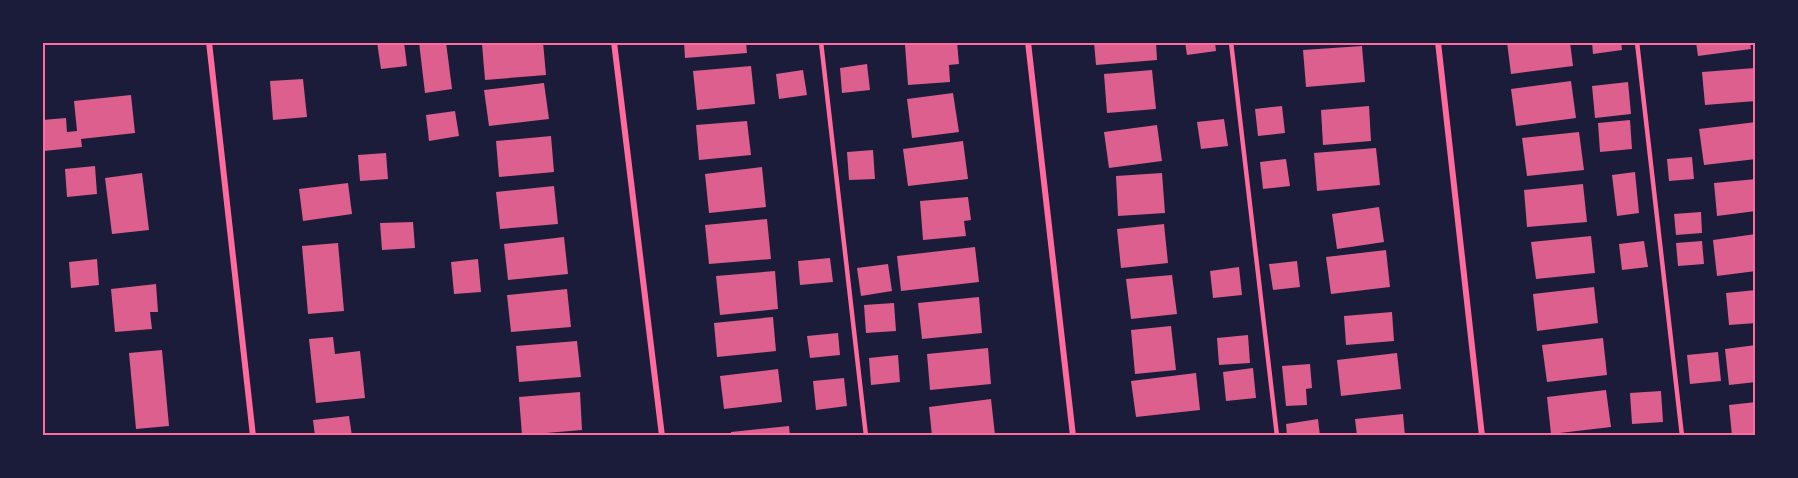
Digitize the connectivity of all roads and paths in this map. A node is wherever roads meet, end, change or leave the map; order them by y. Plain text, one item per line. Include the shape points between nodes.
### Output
1 (209, 42) edge
2 (614, 42) edge
3 (821, 42) edge
4 (1028, 42) edge
5 (1232, 42) edge
6 (1438, 42) edge
7 (1637, 42) edge
8 (253, 436) edge
9 (662, 436) edge
10 (866, 436) edge
11 (1073, 436) edge
12 (1276, 436) edge
13 (1482, 436) edge
14 (1682, 436) edge

1 - 8 street
2 - 9 street
3 - 10 lane
4 - 11 street
5 - 12 lane
6 - 13 street
7 - 14 lane

